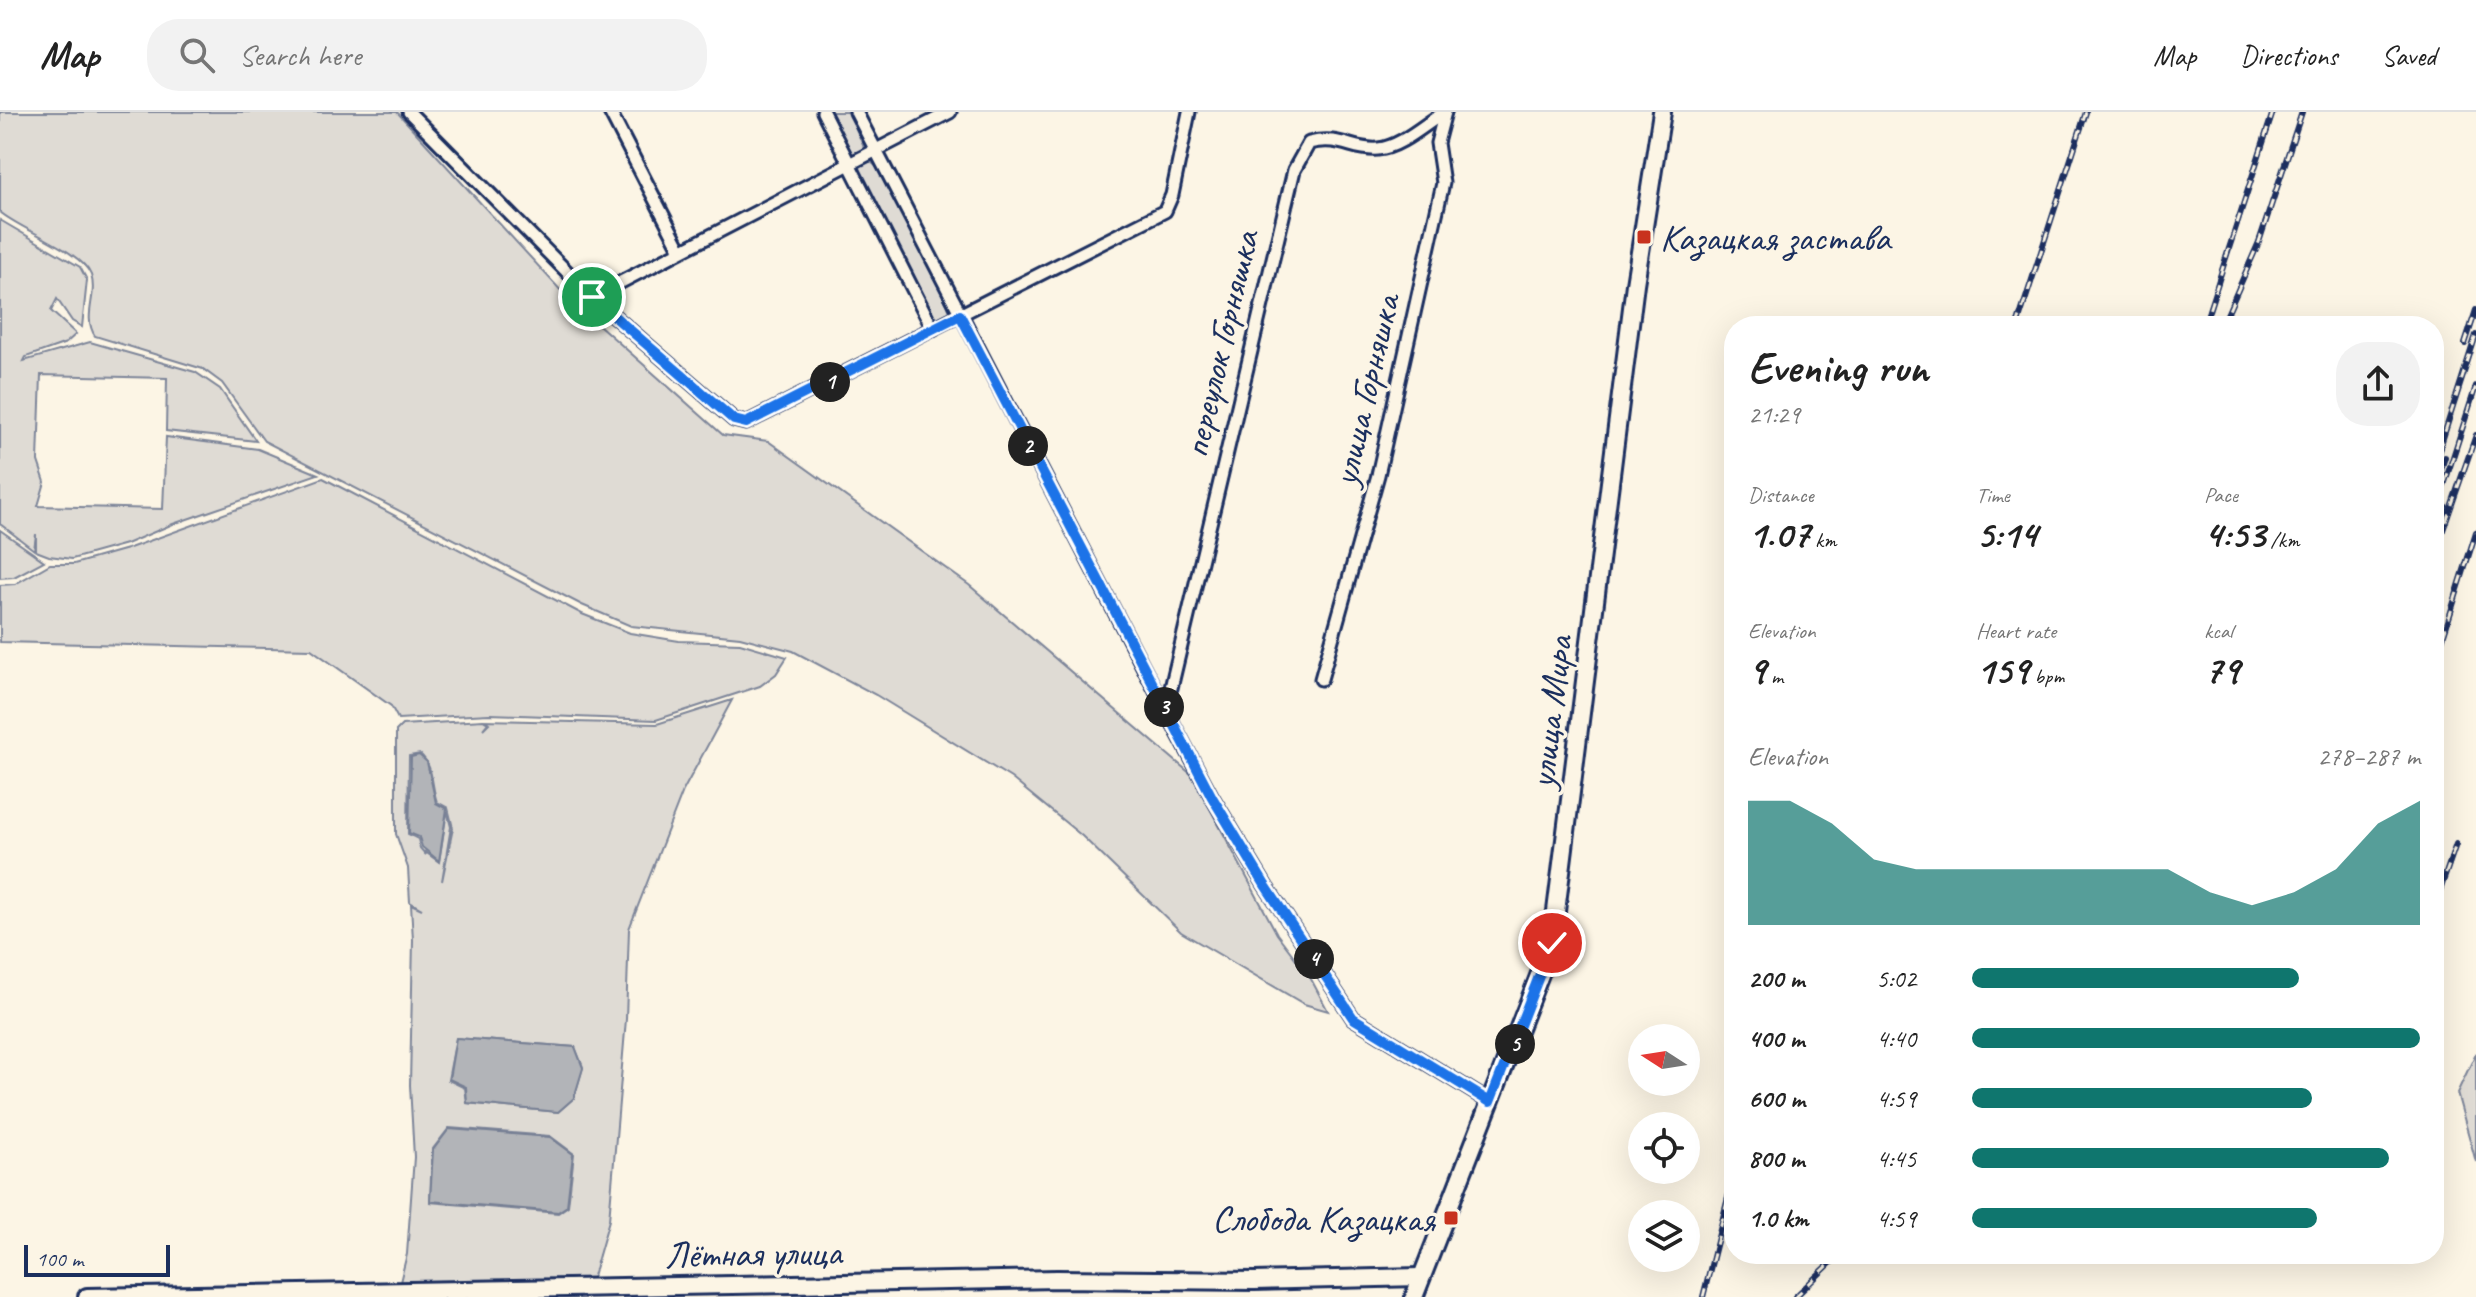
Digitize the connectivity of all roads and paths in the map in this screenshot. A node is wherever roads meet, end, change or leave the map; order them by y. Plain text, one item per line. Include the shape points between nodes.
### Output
1 (409, 112) edge
2 (610, 112) edge
3 (823, 112) edge
4 (856, 112) edge
5 (950, 112) edge
6 (1189, 112) edge
7 (1445, 112) edge
8 (1662, 112) edge
9 (876, 152) junction
10 (851, 165) junction
11 (681, 250) junction
12 (592, 297) junction
13 (960, 315) junction
14 (933, 329) junction
15 (1321, 679) dead end
16 (1162, 703) junction
17 (1490, 1102) junction
18 (1420, 1277) junction
19 (87, 1297) edge
20 (1414, 1297) edge

1 - 12 street
2 - 11 street
3 - 10 street
4 - 9 street
5 - 9 street
6 - 13 street via 1165,211
7 - 15 street, улица Горняшка via 1437,143 1443,183 1378,475
7 - 16 street, переулок Горняшка via 1392,146 1375,149 1327,139 1309,143 1294,170 1171,688
8 - 17 street, улица Мира via 1635,284 1552,943
9 - 10 street
9 - 13 street
10 - 11 street
10 - 14 street
11 - 12 street
12 - 14 street via 734,420 746,423
13 - 14 street
13 - 16 street
16 - 17 street via 1265,885 1353,1018
17 - 18 street, улица Мира
18 - 19 street, Лётная улица
18 - 20 street, улица Мира

